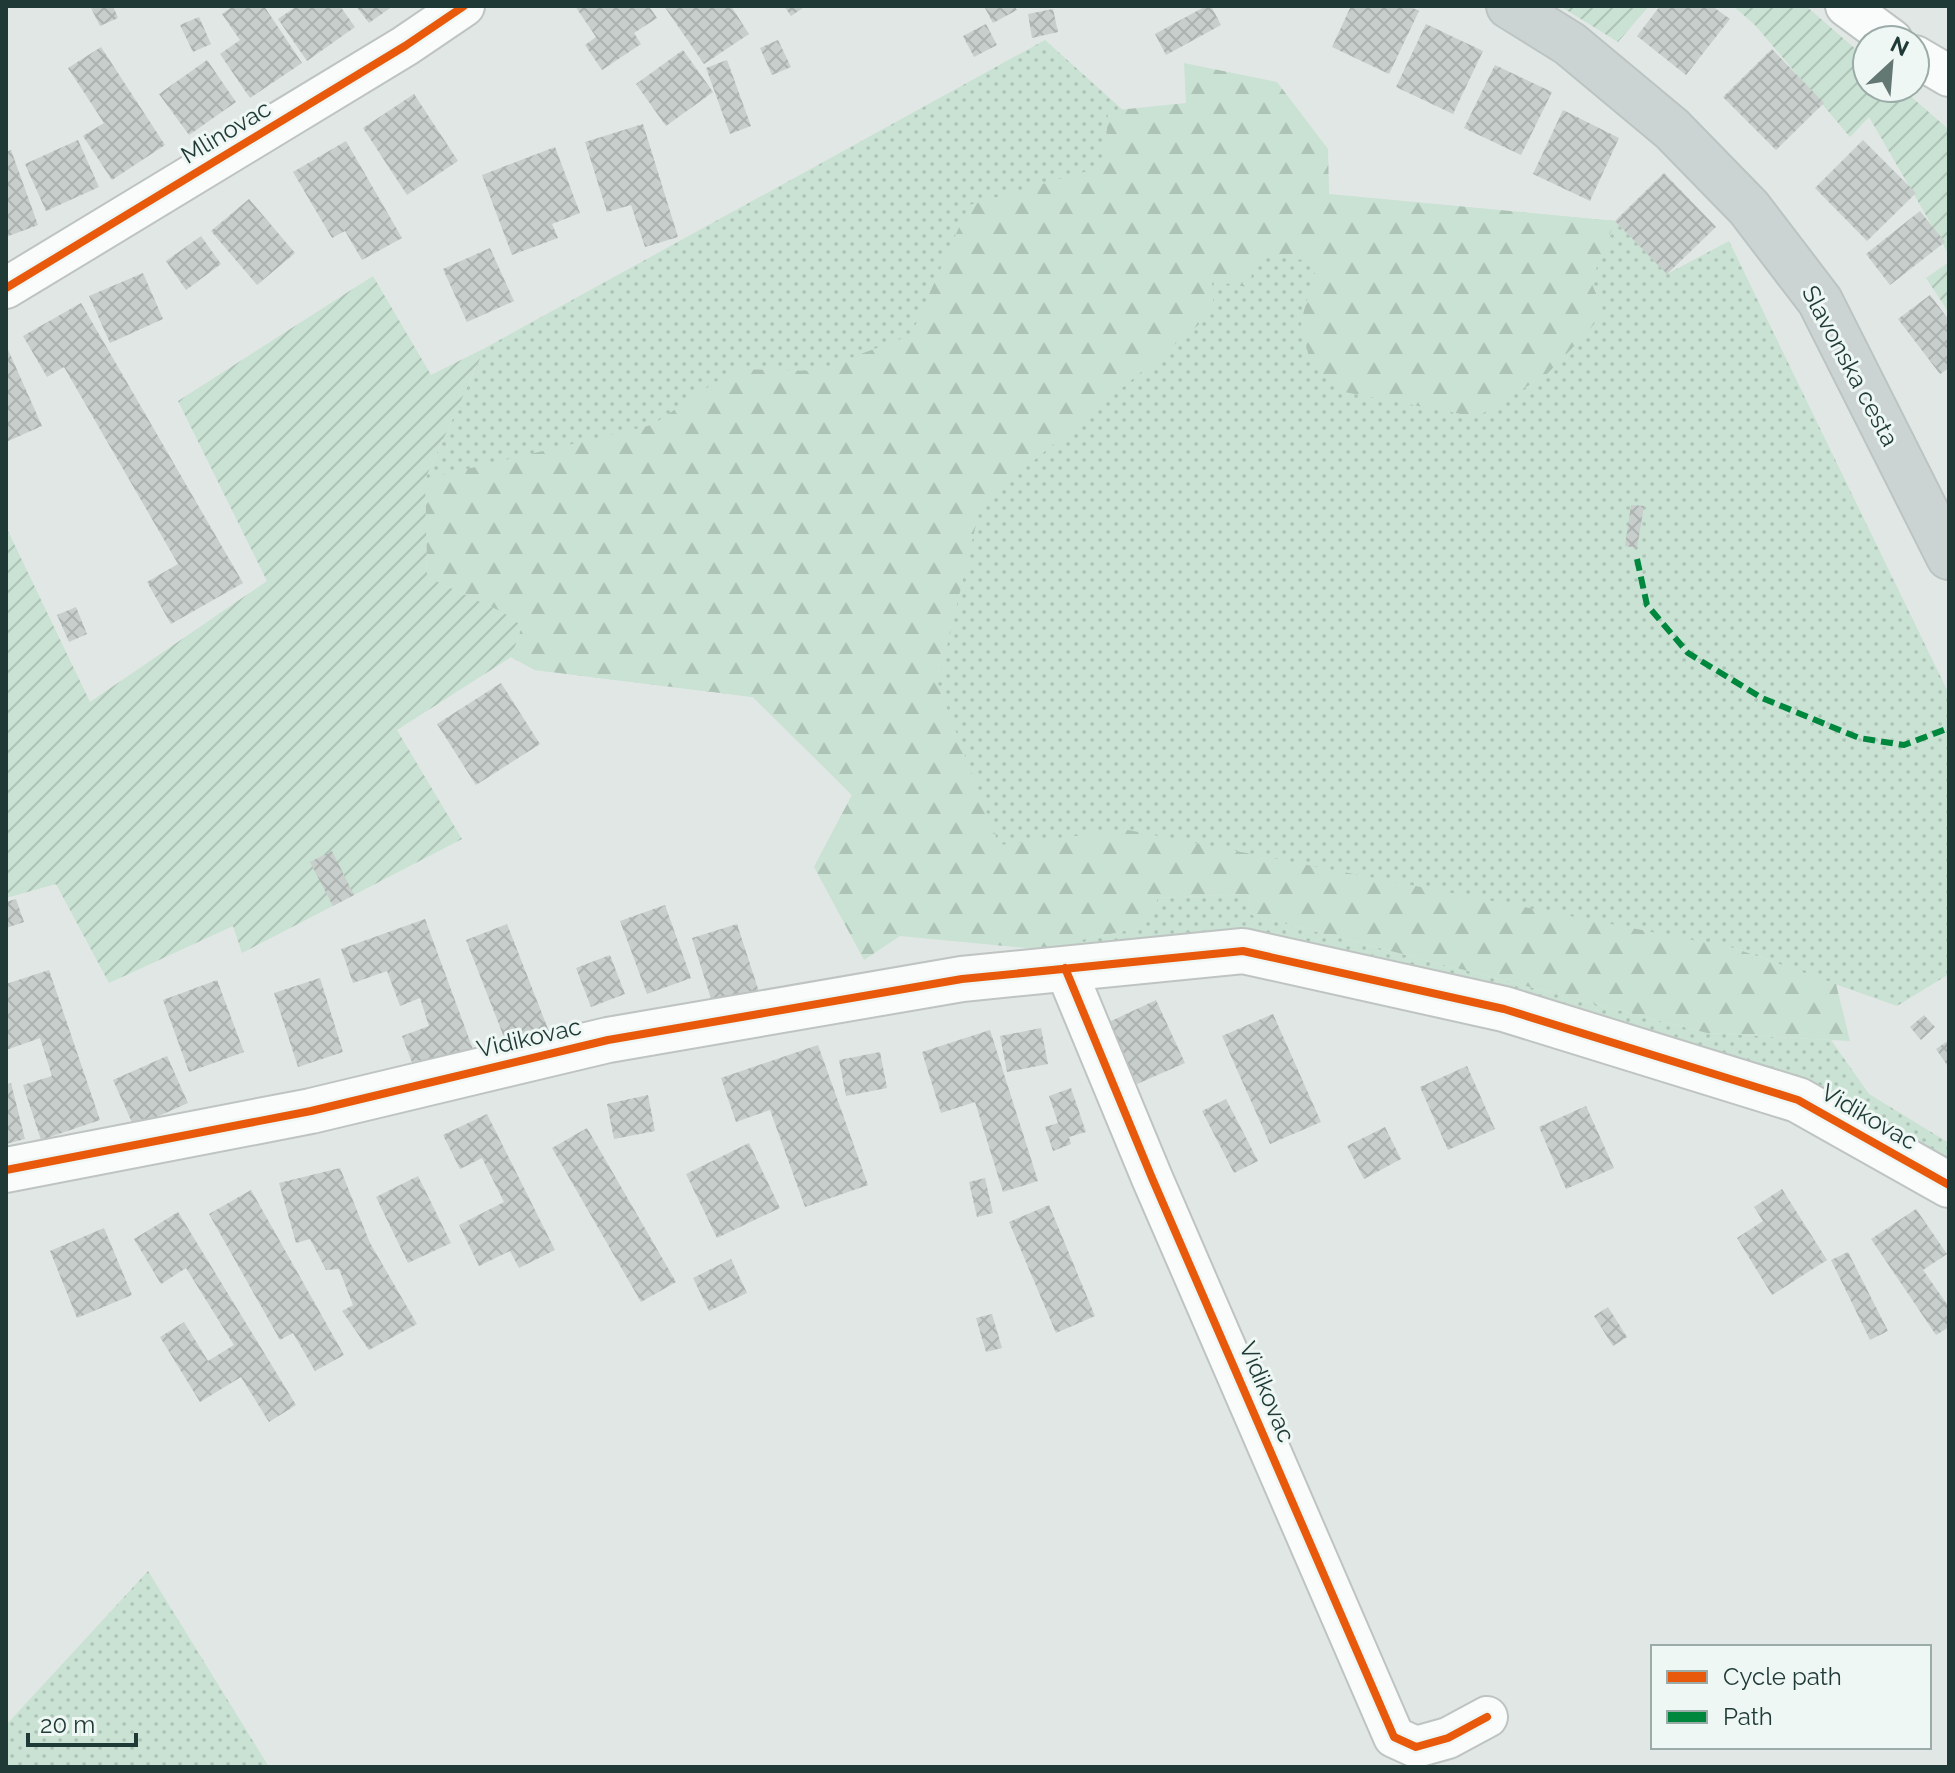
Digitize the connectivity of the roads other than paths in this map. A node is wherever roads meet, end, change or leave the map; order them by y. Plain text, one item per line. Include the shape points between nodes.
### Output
1 (464, 6) edge
2 (1509, 6) edge
3 (1846, 6) edge
4 (1870, 24) edge
5 (1931, 65) edge
6 (1949, 76) edge
7 (6, 288) edge
8 (1949, 557) edge
9 (1065, 968) junction
10 (6, 1170) edge
11 (1949, 1185) edge
12 (1487, 1717) dead end

1 - 7 street, Mlinovac
2 - 8 main road, Slavonska cesta via 1570,44 1661,120 1749,208 1820,301
3 - 4 street
5 - 6 street
9 - 10 street, Vidikovac via 962,979 608,1040 311,1111
9 - 11 street, Vidikovac via 1243,951 1504,1009 1798,1100
9 - 12 street, Vidikovac via 1394,1737 1416,1747 1448,1738

